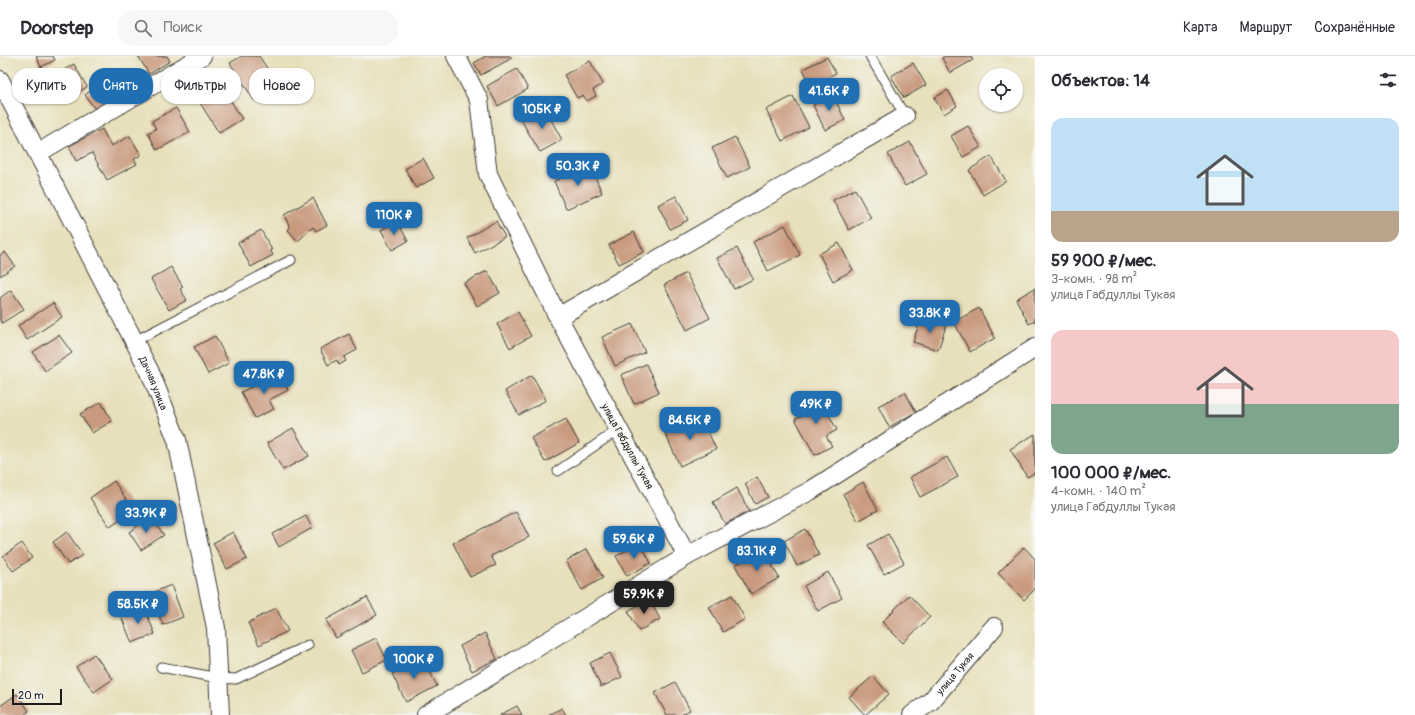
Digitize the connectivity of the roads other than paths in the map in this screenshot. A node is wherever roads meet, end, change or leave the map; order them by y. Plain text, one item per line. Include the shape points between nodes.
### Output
1 (202, 56) edge
2 (456, 56) edge
3 (870, 56) edge
4 (0, 80) edge
5 (905, 116) joint
6 (38, 153) junction
7 (291, 260) dead end
8 (558, 317) junction
9 (135, 342) junction
10 (1035, 348) edge
11 (619, 429) junction
12 (558, 471) dead end
13 (688, 556) junction
14 (994, 627) dead end
15 (308, 645) dead end
16 (161, 667) dead end
17 (218, 678) junction
18 (220, 715) edge
19 (426, 715) edge
20 (912, 715) edge

1 - 6 street
2 - 8 street, улица Габдуллы Тукая via 479,100 488,174
3 - 5 lane
4 - 6 street, Дачная улица
5 - 8 street
6 - 9 street, Дачная улица
7 - 9 lane
8 - 11 street, улица Габдуллы Тукая
9 - 17 street, Дачная улица via 177,440 216,628
10 - 13 street via 810,491
11 - 12 lane
11 - 13 street, улица Габдуллы Тукая
13 - 19 street
14 - 20 street, улица Тукая via 931,701
15 - 17 lane via 236,679
16 - 17 lane
17 - 18 street, Дачная улица

